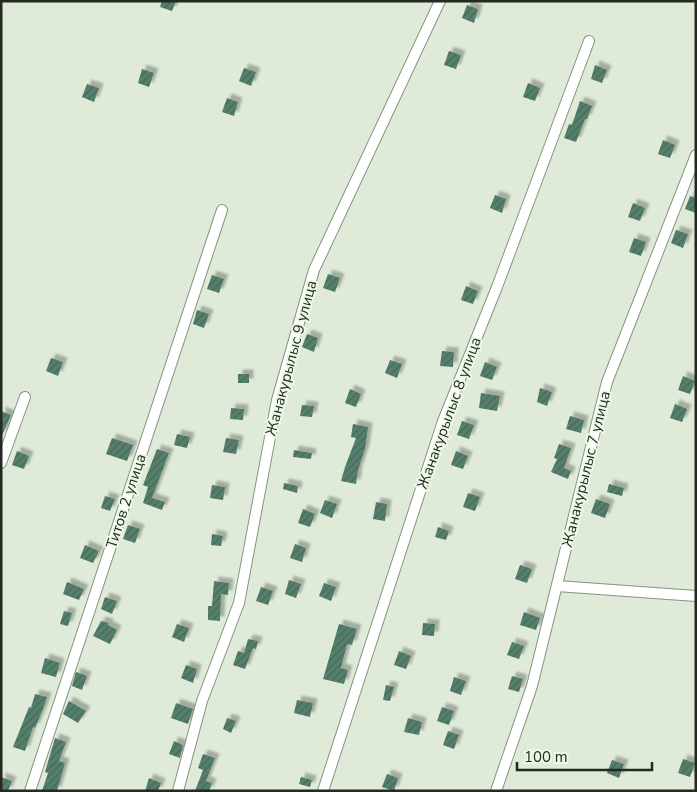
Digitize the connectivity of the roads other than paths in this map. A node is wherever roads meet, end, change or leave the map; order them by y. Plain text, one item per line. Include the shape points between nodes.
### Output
1 (440, 1) edge
2 (589, 41) dead end
3 (696, 155) edge
4 (222, 210) dead end
5 (25, 397) dead end
6 (1, 463) edge
7 (557, 586) junction
8 (696, 596) edge
9 (30, 791) edge
10 (178, 791) edge
11 (323, 791) edge
12 (496, 791) edge

1 - 10 street, Жанакурылыс 9 улица via 314,270 277,400 239,603 202,701
2 - 11 street, Жанакурылыс 8 улица via 443,421
3 - 7 street, Жанакурылыс 7 улица via 607,382
4 - 9 street, Титов 2 улица
5 - 6 street
7 - 8 street
7 - 12 street, Жанакурылыс 7 улица via 532,686

